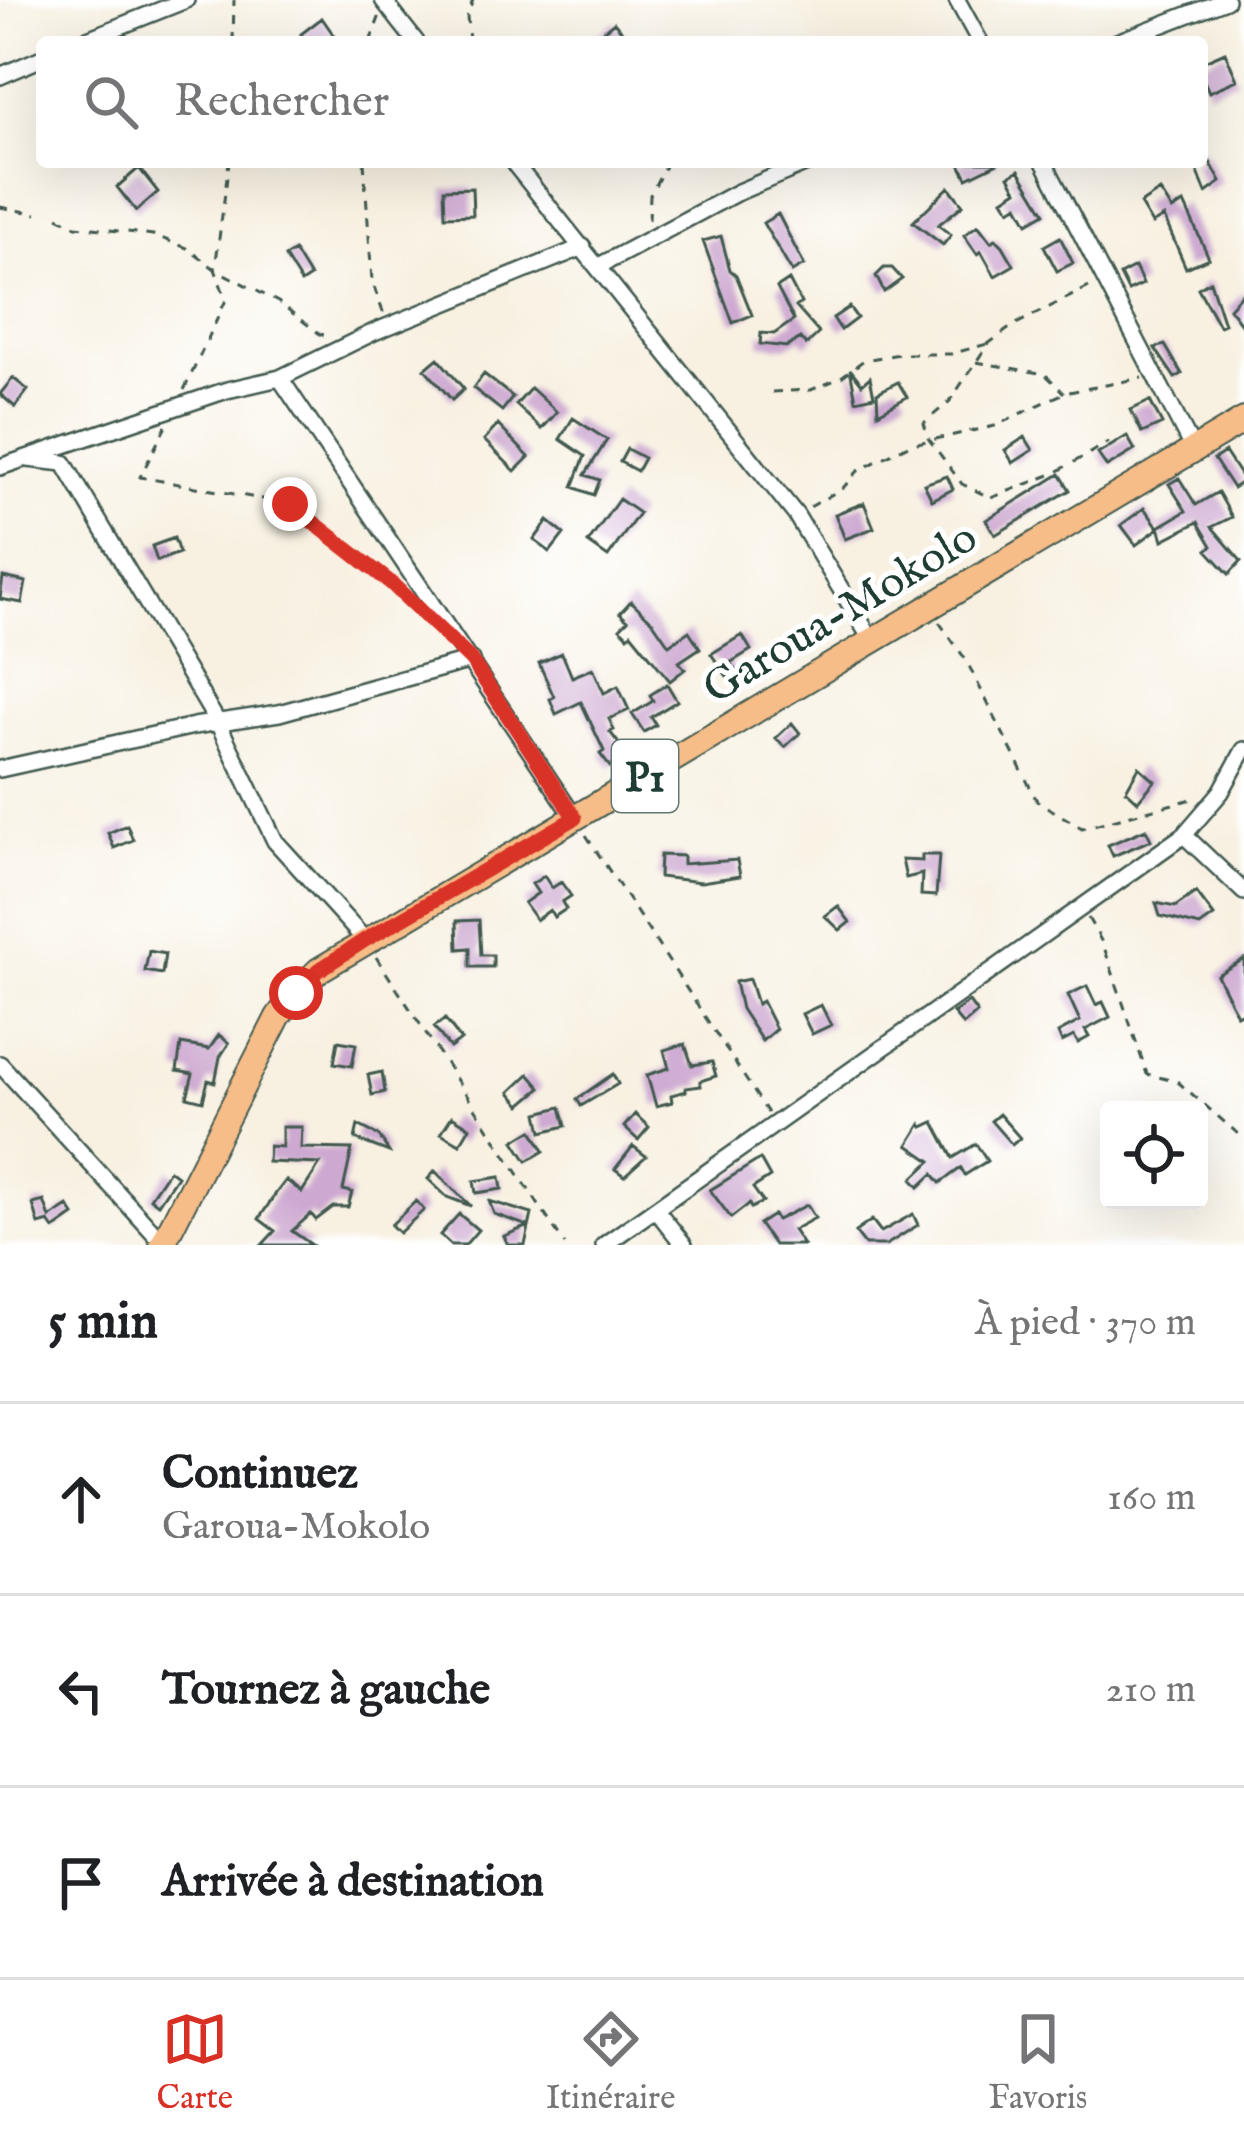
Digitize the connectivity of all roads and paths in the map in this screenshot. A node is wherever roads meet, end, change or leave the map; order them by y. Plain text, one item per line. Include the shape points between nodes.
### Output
1 (186, 0) edge
2 (234, 0) edge
3 (473, 0) edge
4 (957, 0) edge
5 (1226, 0) edge
6 (384, 1) edge
7 (95, 36) edge
8 (232, 36) edge
9 (372, 36) edge
10 (411, 36) edge
11 (469, 36) edge
12 (977, 36) edge
13 (1133, 36) edge
14 (36, 61) edge
15 (0, 76) edge
16 (228, 168) edge
17 (364, 168) edge
18 (518, 168) edge
19 (664, 168) edge
20 (795, 168) edge
21 (1046, 168) edge
22 (0, 207) edge
23 (37, 214) dead end
24 (58, 217) dead end
25 (649, 233) dead end
26 (583, 247) junction
27 (597, 267) junction
28 (215, 269) junction
29 (1100, 270) junction
30 (374, 332) junction
31 (338, 340) dead end
32 (988, 344) junction
33 (974, 362) junction
34 (1156, 376) junction
35 (280, 378) junction
36 (772, 392) dead end
37 (1064, 393) junction
38 (174, 411) junction
39 (1244, 420) edge
40 (928, 438) junction
41 (1109, 442) dead end
42 (1193, 449) junction
43 (22, 458) junction
44 (0, 467) edge
45 (796, 515) junction
46 (423, 614) dead end
47 (936, 618) dead end
48 (871, 639) junction
49 (471, 660) junction
50 (218, 723) junction
51 (1244, 750) edge
52 (8, 767) edge
53 (0, 784) edge
54 (1221, 792) junction
55 (575, 818) junction
56 (1184, 835) junction
57 (1244, 892) edge
58 (1081, 906) junction
59 (365, 940) junction
60 (0, 1064) edge
61 (775, 1124) junction
62 (1244, 1139) edge
63 (657, 1211) junction
64 (164, 1244) edge
65 (565, 1245) edge
66 (604, 1245) edge
67 (684, 1245) edge

1 - 7 street
2 - 8 path
3 - 11 path
4 - 12 street
5 - 13 street
6 - 9 path
6 - 10 street
14 - 15 street
16 - 28 path
17 - 30 path via 372,281 384,316
18 - 26 street
19 - 25 path via 650,195
20 - 27 street
21 - 29 street
22 - 23 path
24 - 28 path via 153,235
26 - 27 street
26 - 30 street
27 - 45 street
28 - 31 path
28 - 38 path via 226,300
29 - 32 path via 1089,288
29 - 34 street
30 - 35 street
32 - 33 path
32 - 36 path via 864,360 811,390
33 - 37 path via 1045,374
33 - 40 path via 950,401 924,423
34 - 37 path
34 - 42 street
35 - 38 street
35 - 49 street
37 - 40 path via 995,426
38 - 43 street
38 - 46 path via 140,477 290,504
39 - 42 main road, Garoua-Mokolo / P1
40 - 41 path via 962,484 991,498
40 - 45 path via 858,471
42 - 48 main road, Garoua-Mokolo / P1
43 - 44 street
43 - 50 street via 64,463
45 - 48 street
47 - 54 path via 1037,801 1082,828
48 - 55 main road, Garoua-Mokolo / P1
49 - 50 street
49 - 55 street
50 - 52 street
50 - 59 street via 275,841
51 - 54 street
52 - 53 street
54 - 56 street
55 - 59 main road, Garoua-Mokolo / P1
55 - 61 path
56 - 57 street
56 - 58 street
58 - 61 street
58 - 62 path via 1147,1074 1178,1082
59 - 64 main road, Garoua-Mokolo / P1 via 307,980 278,1017
59 - 65 path
60 - 64 street
61 - 63 street
63 - 66 street
63 - 67 street

